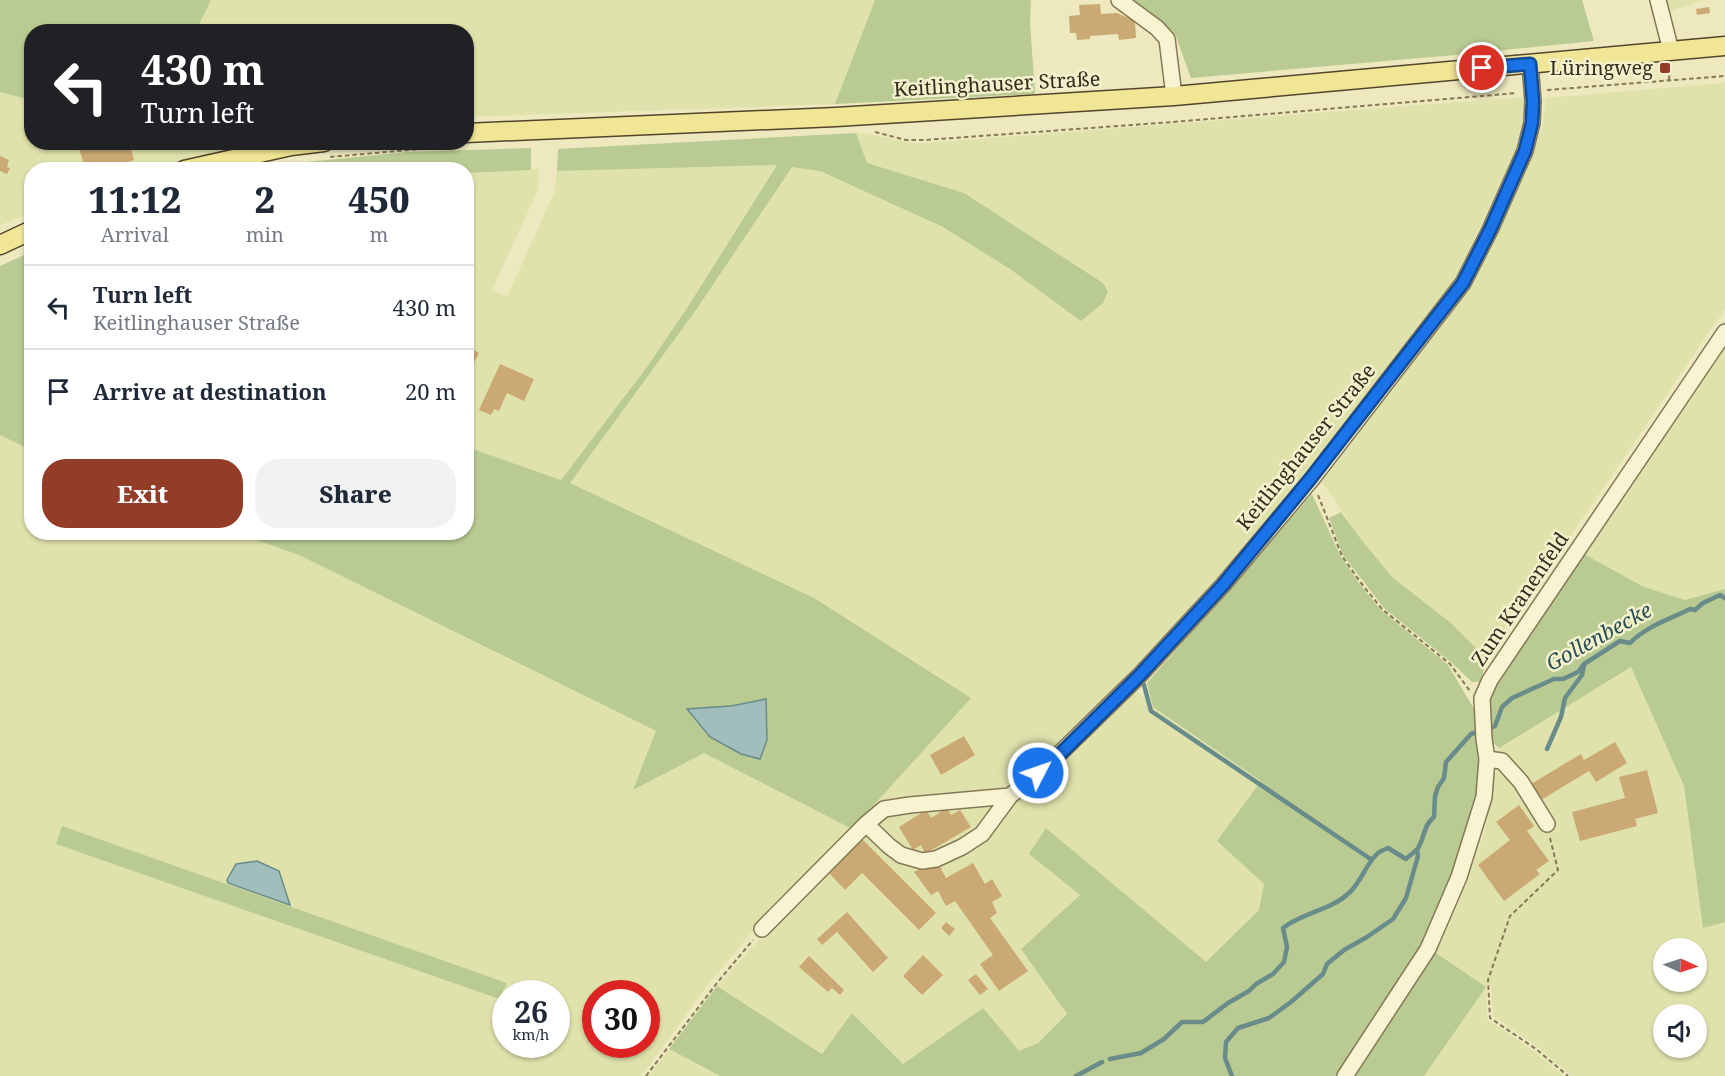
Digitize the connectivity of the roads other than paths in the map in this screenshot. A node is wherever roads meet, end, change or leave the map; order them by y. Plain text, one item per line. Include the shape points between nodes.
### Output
1 (1119, 0) edge
2 (1658, 0) edge
3 (1725, 46) edge
4 (1671, 51) junction
5 (1530, 64) junction
6 (1174, 96) junction
7 (474, 133) edge
8 (273, 150) edge
9 (220, 162) edge
10 (24, 234) edge
11 (0, 245) edge
12 (1725, 332) edge
13 (1487, 759) junction
14 (1010, 796) junction
15 (866, 824) junction
16 (1547, 824) road end
17 (762, 929) road end
18 (1345, 1076) edge

1 - 6 street via 1167,39
2 - 4 street
3 - 4 main road, Keitlinghauser Straße
4 - 5 main road, Keitlinghauser Straße
5 - 6 main road, Keitlinghauser Straße
5 - 14 street, Keitlinghauser Straße via 1532,123 1525,151 1463,283 1223,585 1139,676 1052,762
6 - 7 main road, Keitlinghauser Straße via 836,117
8 - 9 main road
10 - 11 main road
12 - 13 street, Zum Kranenfeld via 1490,680 1482,698
13 - 16 street via 1502,761 1521,782
13 - 18 street, Zum Kranenfeld via 1484,797 1476,824 1428,949
14 - 15 street via 884,809
14 - 15 street, Keitlinghauser Straße via 982,834 936,859 922,861 901,855
15 - 17 street

